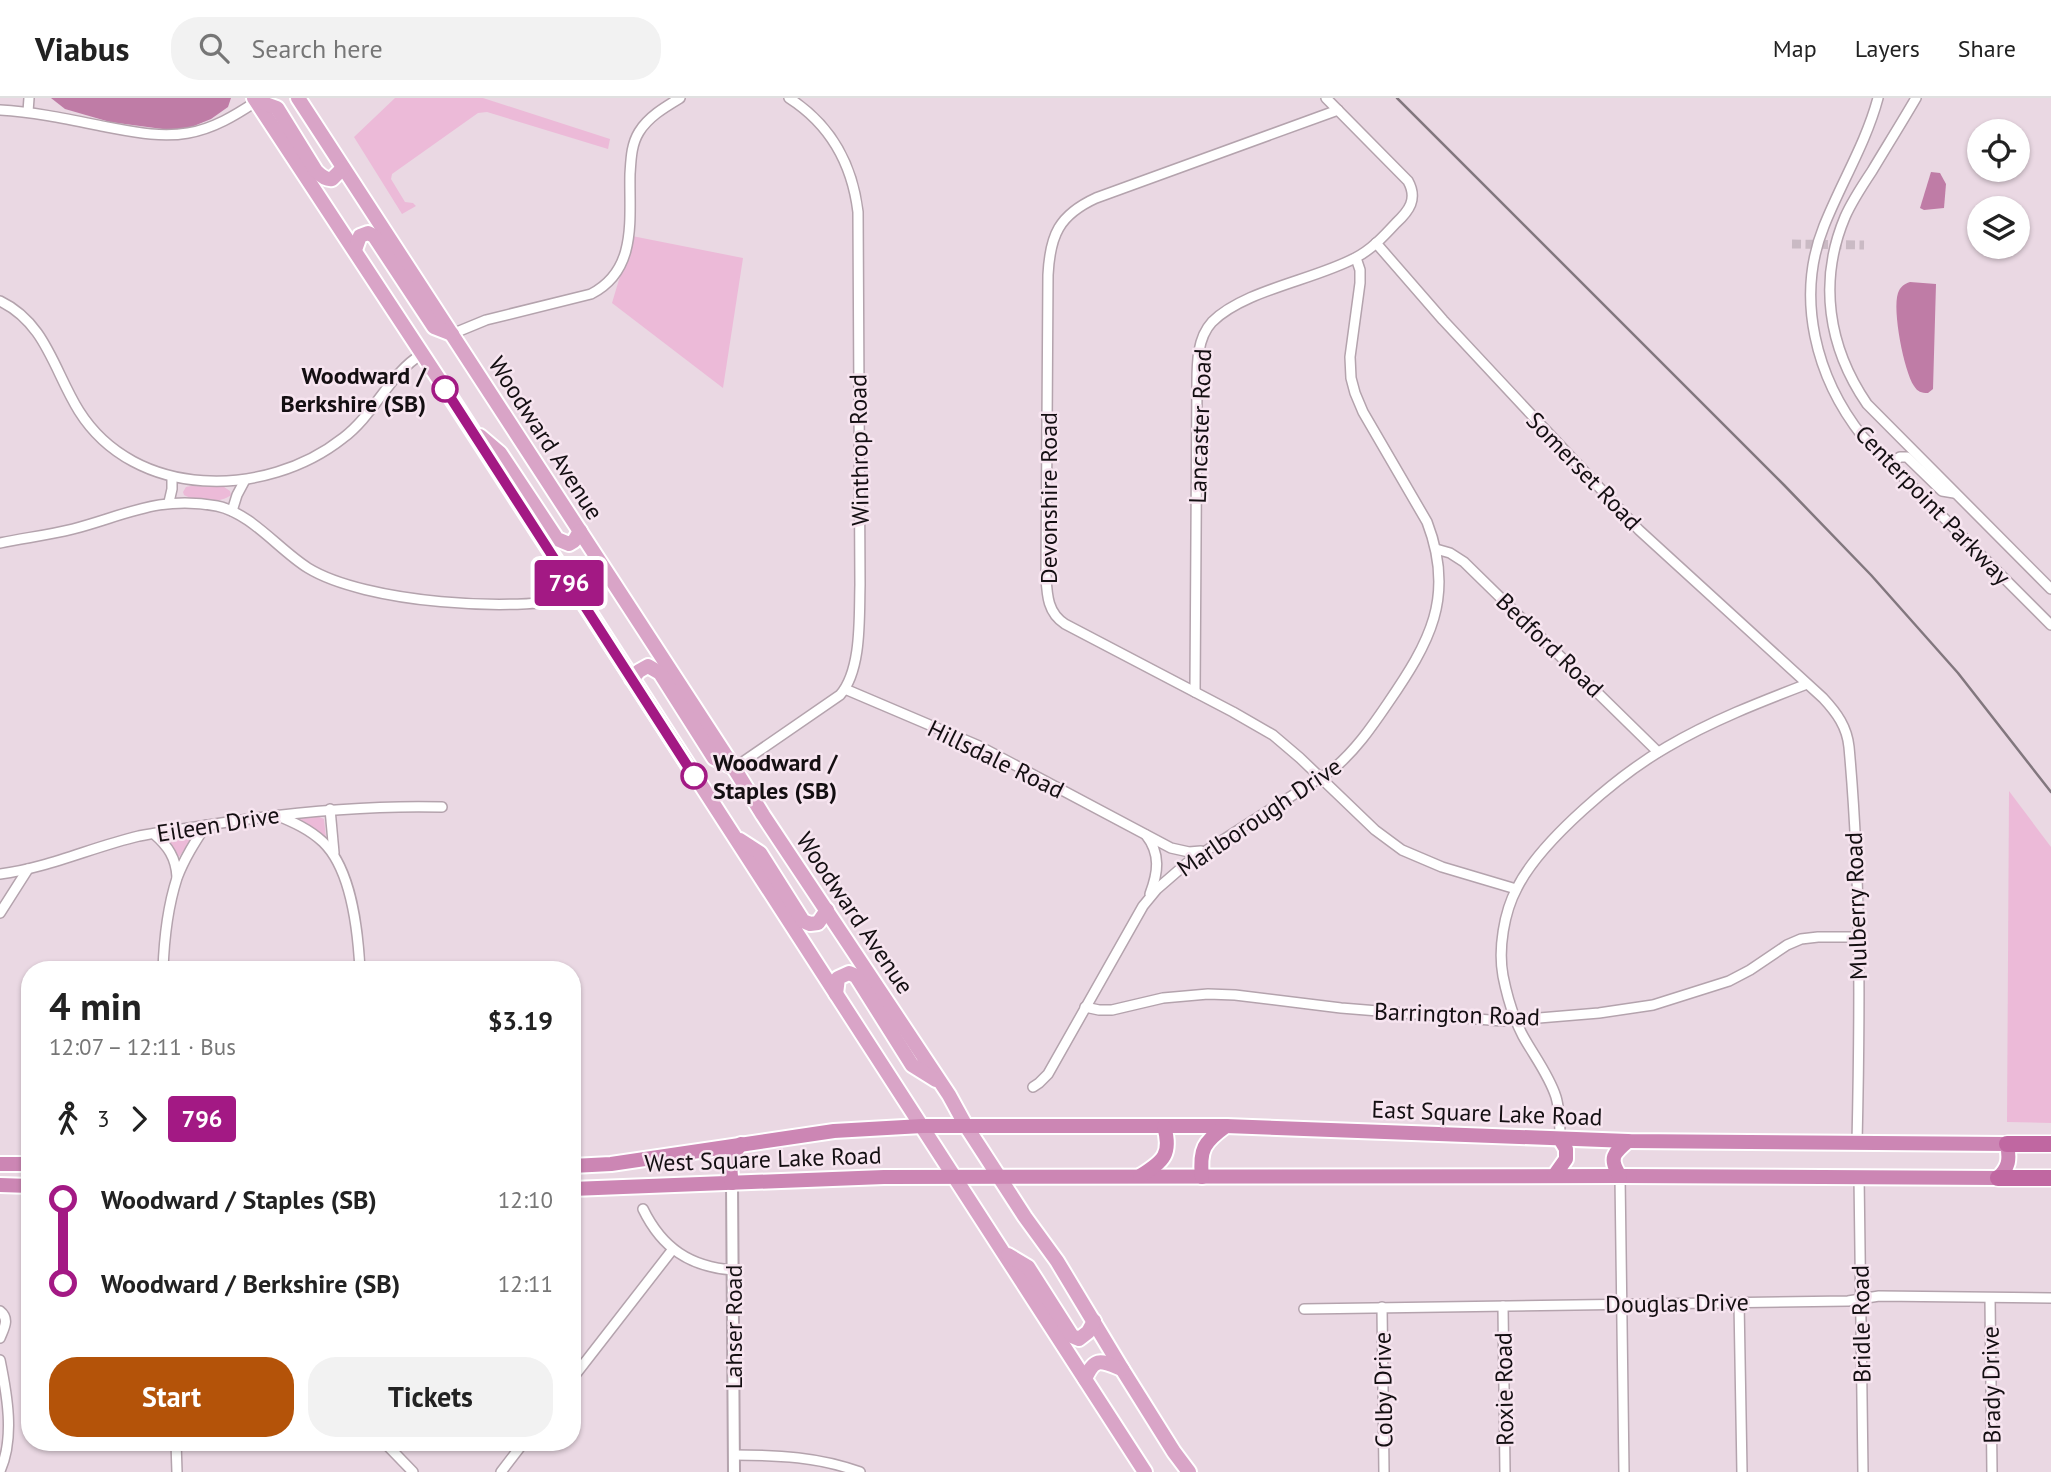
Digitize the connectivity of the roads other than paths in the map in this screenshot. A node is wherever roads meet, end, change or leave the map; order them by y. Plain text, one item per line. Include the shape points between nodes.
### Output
1 (29, 98) edge
2 (298, 98) edge
3 (680, 98) edge
4 (789, 98) edge
5 (1326, 98) edge
6 (1878, 98) edge
7 (1916, 98) edge
8 (256, 100) edge
9 (0, 110) edge
10 (1338, 110) junction
11 (28, 112) junction
12 (343, 168) junction
13 (1376, 243) junction
14 (355, 250) junction
15 (1356, 258) junction
16 (0, 301) edge
17 (452, 334) junction
18 (422, 354) junction
19 (468, 426) junction
20 (1890, 464) junction
21 (173, 477) junction
22 (245, 480) junction
23 (1955, 494) junction
24 (169, 502) junction
25 (232, 511) junction
26 (580, 531) junction
27 (0, 543) edge
28 (1436, 549) junction
29 (2051, 589) edge
30 (578, 597) junction
31 (2051, 625) edge
32 (632, 679) junction
33 (1807, 684) junction
34 (845, 689) junction
35 (1195, 692) junction
36 (1658, 752) junction
37 (734, 768) junction
38 (1321, 777) junction
39 (442, 807) dead end
40 (330, 810) junction
41 (274, 814) junction
42 (206, 825) junction
43 (154, 834) junction
44 (1145, 834) junction
45 (733, 836) junction
46 (1208, 850) junction
47 (335, 860) junction
48 (28, 869) junction
49 (0, 874) edge
50 (177, 879) junction
51 (1516, 889) junction
52 (1149, 899) junction
53 (827, 910) junction
54 (0, 913) edge
55 (1858, 937) junction
56 (164, 961) edge
57 (359, 961) edge
58 (836, 994) junction
59 (1085, 1007) junction
60 (1517, 1020) junction
61 (940, 1083) junction
62 (1032, 1087) dead end
63 (922, 1126) junction
64 (966, 1126) junction
65 (1164, 1126) junction
66 (1226, 1126) junction
67 (1560, 1139) junction
68 (1628, 1141) junction
69 (1857, 1143) junction
70 (741, 1144) junction
71 (2007, 1144) junction
72 (2051, 1144) edge
73 (0, 1164) edge
74 (21, 1164) edge
75 (581, 1166) edge
76 (1554, 1175) junction
77 (1620, 1175) junction
78 (956, 1177) junction
79 (999, 1177) junction
80 (1139, 1177) junction
81 (1202, 1177) junction
82 (1859, 1177) junction
83 (1997, 1178) junction
84 (2051, 1178) edge
85 (732, 1183) junction
86 (0, 1185) edge
87 (21, 1186) edge
88 (581, 1189) edge
89 (643, 1209) dead end
90 (673, 1249) junction
91 (1004, 1253) junction
92 (733, 1270) junction
93 (1990, 1298) junction
94 (2051, 1298) edge
95 (1860, 1300) junction
96 (1739, 1302) junction
97 (1621, 1304) junction
98 (1503, 1306) junction
99 (1382, 1307) junction
100 (1304, 1309) dead end
101 (0, 1311) edge
102 (1094, 1321) junction
103 (0, 1338) edge
104 (0, 1360) edge
105 (581, 1367) edge
106 (1122, 1369) junction
107 (1085, 1379) junction
108 (176, 1451) edge
109 (393, 1451) edge
110 (517, 1451) edge
111 (734, 1455) junction
112 (0, 1471) edge
113 (177, 1472) edge
114 (413, 1472) edge
115 (501, 1472) edge
116 (734, 1472) edge
117 (860, 1472) edge
118 (1145, 1472) edge
119 (1189, 1472) edge
120 (1384, 1472) edge
121 (1505, 1472) edge
122 (1624, 1472) edge
123 (1742, 1472) edge
124 (1863, 1472) edge
125 (1992, 1472) edge

1 - 11 street
2 - 12 main road, Woodward Avenue
3 - 17 street via 651,118 635,140 628,236 613,278 590,294 486,320
4 - 34 street, Winthrop Road via 816,118 840,150 858,212 860,599 854,667
5 - 10 street
6 - 20 street, Centerpoint Parkway via 1822,229 1811,303 1815,341 1830,385 1855,426
7 - 23 street, Centerpoint Parkway via 1846,215 1832,257 1830,310 1835,338 1856,387
8 - 11 street via 218,123 172,135
8 - 12 main road via 276,108 321,176 334,178
8 - 14 main road
9 - 11 street
10 - 13 street, Lancaster Road via 1408,181 1413,197 1408,212
10 - 35 street, Devonshire Road via 1088,202 1072,211 1054,235 1048,275 1046,577 1050,607 1065,624
12 - 17 main road, Woodward Avenue
13 - 15 street, Lancaster Road
13 - 33 street, Somerset Road via 1639,530
14 - 17 main road via 360,236 374,236 434,327
14 - 18 main road
15 - 28 street, Marlborough Drive via 1360,283 1350,356 1355,393 1427,522
15 - 35 street, Lancaster Road via 1234,307 1213,322 1203,337 1197,384
16 - 21 street via 33,326 78,410 99,436 132,461
17 - 26 main road, Woodward Avenue
18 - 19 main road
18 - 22 street via 405,366 366,417 332,446 279,471
19 - 26 main road via 500,453 557,539 569,544
19 - 30 main road
20 - 23 street via 1907,457 1942,491
20 - 31 street, Centerpoint Parkway
21 - 22 street
21 - 24 street
22 - 25 street
23 - 29 street, Centerpoint Parkway
24 - 25 street
24 - 27 street via 69,530
25 - 30 street via 309,569 363,588 448,601 539,603
26 - 37 main road, Woodward Avenue
28 - 36 street, Bedford Road via 1464,562
28 - 38 street, Marlborough Drive via 1436,605 1421,653 1362,740
30 - 32 main road
32 - 37 main road via 648,666 660,673 714,758
32 - 45 main road
33 - 36 street
33 - 55 street, Mulberry Road via 1837,713 1848,740
34 - 37 street
34 - 44 street, Hillsdale Road via 979,746
35 - 38 street, Devonshire Road via 1273,735
36 - 51 street via 1570,822
37 - 53 main road, Woodward Avenue
38 - 46 street, Marlborough Drive
38 - 51 street, Devonshire Road via 1402,850
39 - 40 street, Eileen Drive
40 - 41 street, Eileen Drive
40 - 47 street
41 - 42 street, Eileen Drive
41 - 47 street via 316,836
42 - 43 street, Eileen Drive
42 - 50 street
43 - 48 street, Eileen Drive
43 - 50 street via 173,856
44 - 46 street, Hillsdale Road via 1186,852
44 - 52 street via 1155,849 1157,864
45 - 53 main road via 760,853 803,921 818,923
45 - 58 main road
46 - 52 street, Marlborough Drive via 1177,871
47 - 57 street via 354,918
48 - 49 street, Eileen Drive
48 - 54 street
50 - 56 street
51 - 60 street via 1502,953 1503,976
52 - 59 street, Marlborough Drive
53 - 61 main road, Woodward Avenue
55 - 60 street, Barrington Road via 1801,939 1729,981 1664,1003
55 - 69 street, Mulberry Road
58 - 61 main road via 838,978 849,973 856,976 912,1065
58 - 63 main road
59 - 60 street, Barrington Road via 1112,1010 1163,998 1221,994 1383,1012
59 - 62 street, Marlborough Drive via 1048,1074
60 - 67 street via 1555,1094
61 - 64 main road, Woodward Avenue
63 - 64 highway, East Square Lake Road
63 - 70 highway, West Square Lake Road via 848,1129
63 - 78 main road
64 - 65 highway, East Square Lake Road
64 - 79 main road, Woodward Avenue
65 - 66 highway, East Square Lake Road
65 - 80 highway via 1166,1153
66 - 67 highway, East Square Lake Road
66 - 81 highway via 1201,1152
67 - 68 highway, East Square Lake Road
67 - 76 highway via 1566,1159
68 - 69 highway, East Square Lake Road
68 - 77 highway via 1613,1159
69 - 71 highway, East Square Lake Road
70 - 75 highway, West Square Lake Road
70 - 85 highway via 731,1160
71 - 72 highway, East Square Lake Road
71 - 83 highway via 2009,1164
73 - 74 highway
76 - 77 highway
76 - 81 highway
77 - 82 highway
77 - 97 street
78 - 79 highway
78 - 85 highway, West Square Lake Road
78 - 91 main road
79 - 80 highway
79 - 102 main road, Woodward Avenue
80 - 81 highway
82 - 83 highway
82 - 95 street, Bridle Road
83 - 84 highway
85 - 88 highway, West Square Lake Road
85 - 92 street, Lahser Road
86 - 87 highway
89 - 90 street
90 - 92 street via 705,1266
90 - 105 street
91 - 102 main road via 1028,1267 1072,1336 1084,1337
91 - 107 main road
92 - 111 street, Lahser Road
93 - 94 street, Douglas Drive
93 - 95 street, Douglas Drive via 1879,1296
93 - 125 street, Brady Drive
95 - 96 street, Douglas Drive
95 - 124 street, Bridle Road
96 - 97 street, Douglas Drive
96 - 123 street
97 - 98 street, Douglas Drive
97 - 122 street
98 - 99 street, Douglas Drive
98 - 121 street, Roxie Road
99 - 100 street, Douglas Drive
99 - 120 street, Colby Drive
101 - 103 street via 6,1322
102 - 106 main road, Woodward Avenue
104 - 112 street via 8,1437
106 - 107 main road via 1095,1363
106 - 119 main road, Woodward Avenue
107 - 118 main road
108 - 113 street
109 - 114 street
110 - 115 street
111 - 116 street, Lahser Road
111 - 117 street via 794,1456

